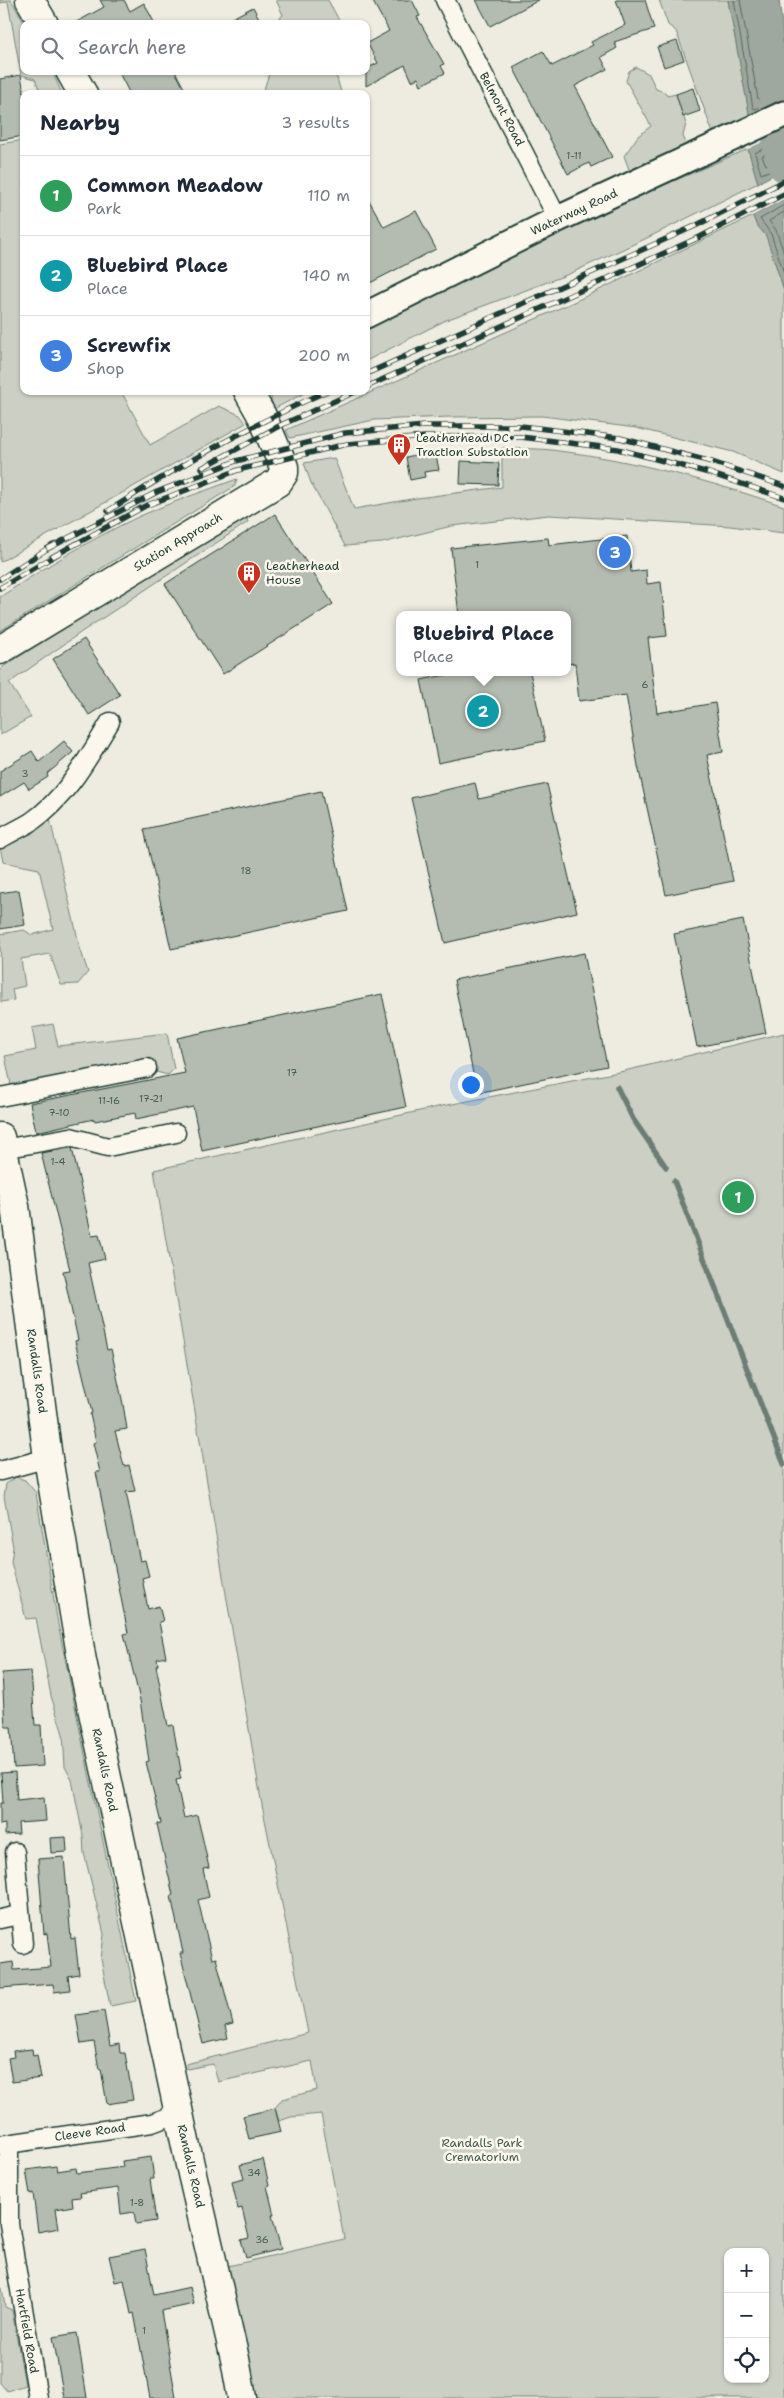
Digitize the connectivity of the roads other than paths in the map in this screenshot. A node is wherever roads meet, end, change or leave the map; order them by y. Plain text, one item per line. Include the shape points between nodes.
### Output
1 (30, 0) edge
2 (446, 0) edge
3 (42, 20) edge
4 (72, 75) edge
5 (81, 90) edge
6 (784, 114) edge
7 (558, 218) junction
8 (370, 313) edge
9 (252, 395) edge
10 (0, 650) edge
11 (110, 722) dead end
12 (0, 839) edge
13 (146, 1068) dead end
14 (0, 1097) edge
15 (176, 1133) dead end
16 (1, 1143) edge
17 (48, 1458) junction
18 (0, 1471) edge
19 (15, 1852) dead end
20 (19, 1915) junction
21 (0, 1919) edge
22 (23, 1944) dead end
23 (179, 2113) junction
24 (5, 2144) edge
25 (38, 2398) edge
26 (242, 2398) edge

1 - 3 main road
2 - 7 street, Belmont Road
4 - 5 main road
6 - 7 main road, Waterway Road
7 - 8 main road, Waterway Road
9 - 10 main road, Station Approach via 284,467 278,482
11 - 12 street via 77,776 56,800 31,822
13 - 14 street
15 - 16 street via 108,1148 70,1137
16 - 17 main road, Randalls Road via 15,1206
17 - 18 street
17 - 23 main road, Randalls Road via 82,1661
19 - 20 street
20 - 21 street
20 - 22 street
23 - 24 street, Cleeve Road via 152,2123
23 - 26 main road, Randalls Road
24 - 25 street, Hartfield Road via 8,2224

